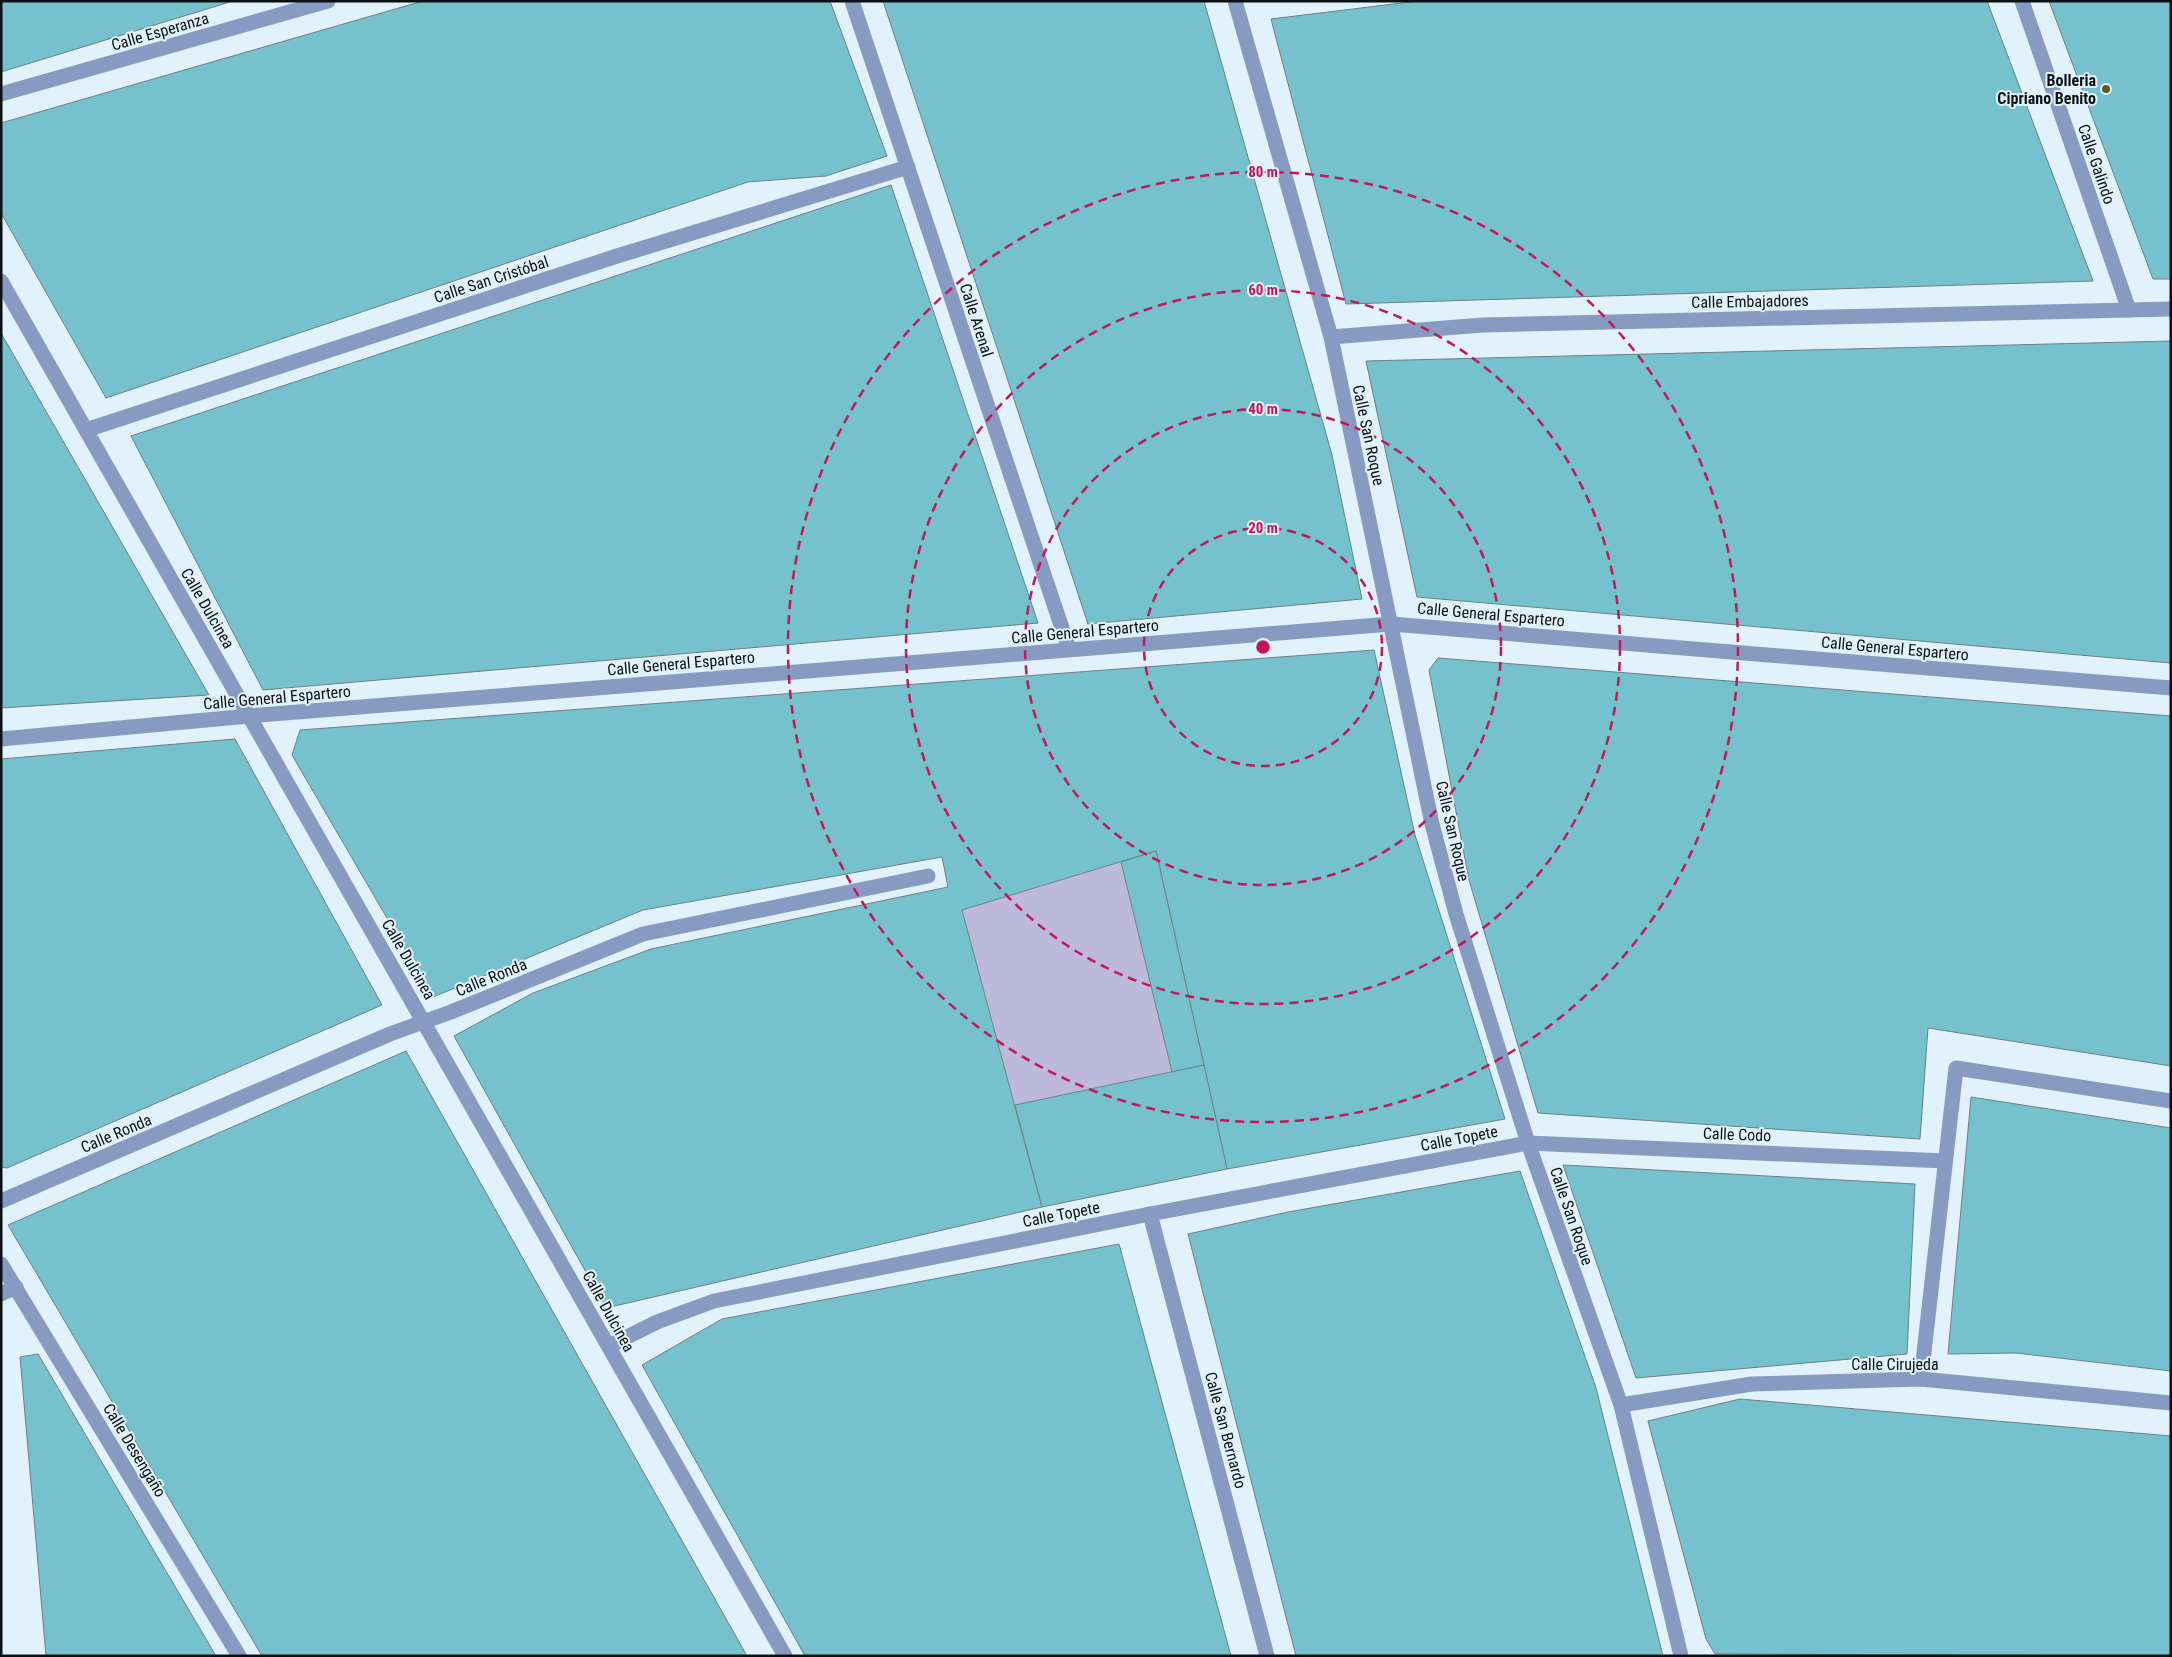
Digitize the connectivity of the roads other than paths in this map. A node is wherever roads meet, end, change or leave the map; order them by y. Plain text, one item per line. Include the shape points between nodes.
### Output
1 (328, 1) edge
2 (852, 1) edge
3 (1235, 1) edge
4 (2022, 1) edge
5 (1, 94) edge
6 (908, 167) junction
7 (1, 281) edge
8 (2171, 309) edge
9 (2129, 310) junction
10 (1331, 337) junction
11 (86, 430) junction
12 (1391, 624) junction
13 (1069, 650) junction
14 (2171, 688) edge
15 (249, 716) junction
16 (1, 739) edge
17 (928, 876) dead end
18 (425, 1022) junction
19 (2171, 1101) edge
20 (1528, 1143) junction
21 (1945, 1161) junction
22 (1, 1202) edge
23 (1150, 1214) junction
24 (1, 1264) edge
25 (16, 1287) junction
26 (1, 1294) edge
27 (609, 1346) junction
28 (1921, 1379) junction
29 (2171, 1404) edge
30 (1621, 1405) junction
31 (239, 1656) edge
32 (785, 1656) edge
33 (1267, 1656) edge
34 (1681, 1656) edge

1 - 5 street, Calle Esperanza
2 - 6 street, Calle Arenal
3 - 10 street, Calle San Roque
4 - 9 street, Calle Galindo
6 - 11 street, Calle San Cristóbal via 604,260
6 - 13 street, Calle Arenal
7 - 11 street, Calle Dulcinea
8 - 9 street, Calle Embajadores
9 - 10 street, Calle Embajadores via 1484,324
10 - 12 street, Calle San Roque
11 - 15 street, Calle Dulcinea
12 - 13 street, Calle General Espartero
12 - 14 street, Calle General Espartero
12 - 20 street, Calle San Roque via 1432,824 1456,914
13 - 15 street, Calle General Espartero
15 - 16 street, Calle General Espartero
15 - 18 street, Calle Dulcinea
17 - 18 street, Calle Ronda via 643,934
18 - 22 street, Calle Ronda via 390,1034
18 - 27 street, Calle Dulcinea
19 - 21 street via 1956,1068
20 - 21 street, Calle Codo
20 - 23 street, Calle Topete
20 - 30 street, Calle San Roque
21 - 28 street
23 - 27 street, Calle Topete via 714,1301 657,1322
23 - 33 street, Calle San Bernardo
24 - 25 street, Calle Desengaño
25 - 26 street
25 - 31 street, Calle Desengaño
27 - 32 street, Calle Dulcinea
28 - 29 street, Calle Cirujeda
28 - 30 street, Calle Cirujeda via 1752,1384
30 - 34 street, Calle San Roque

